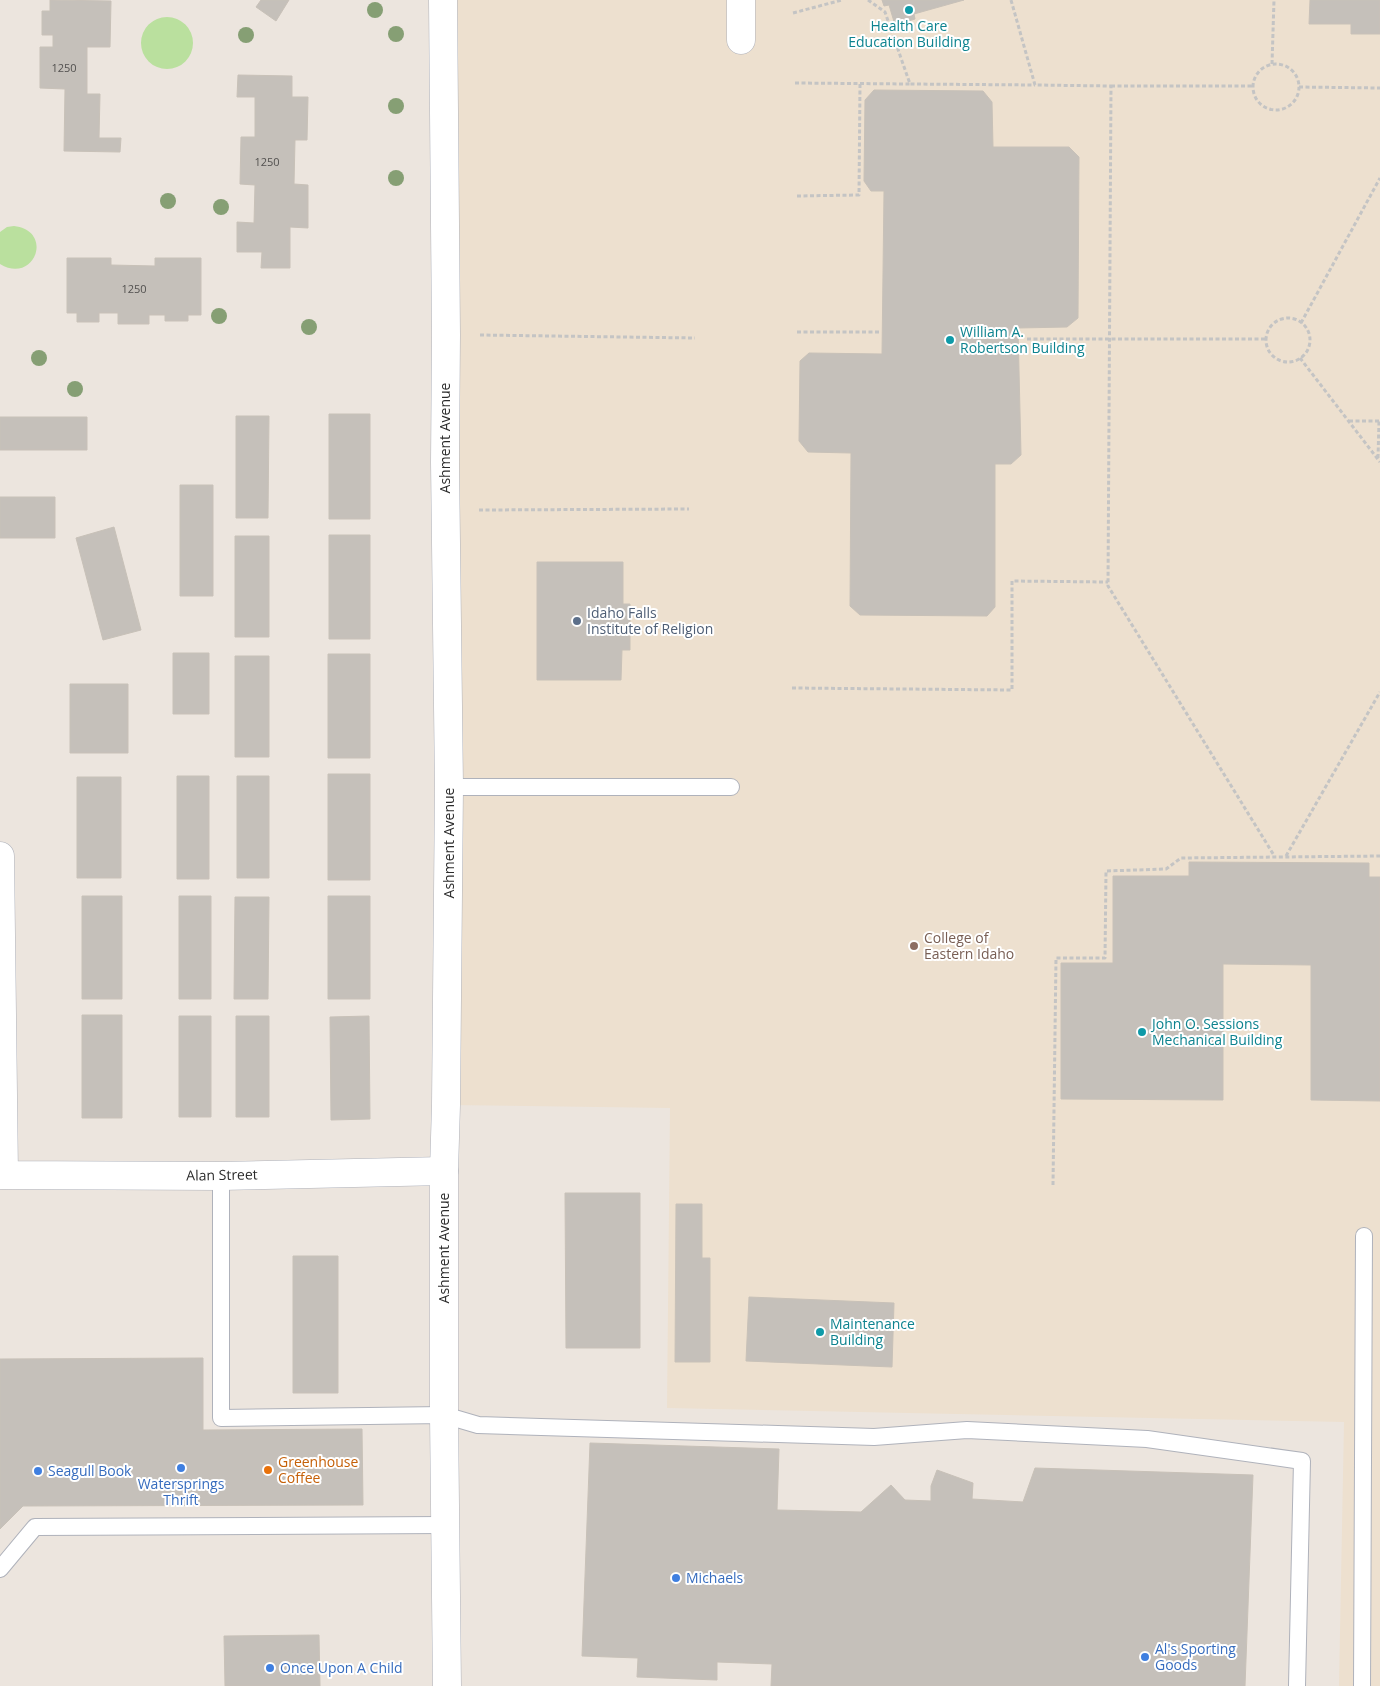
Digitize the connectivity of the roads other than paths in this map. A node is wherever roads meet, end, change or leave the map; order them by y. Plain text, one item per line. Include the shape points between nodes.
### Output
1 (443, 0) edge
2 (741, 0) edge
3 (741, 40) dead end
4 (449, 787) junction
5 (731, 787) dead end
6 (0, 856) edge
7 (444, 1171) junction
8 (2, 1175) edge
9 (220, 1176) junction
10 (1364, 1236) dead end
11 (444, 1415) junction
12 (445, 1525) junction
13 (0, 1569) edge
14 (447, 1686) edge
15 (1297, 1686) edge
16 (1362, 1686) edge

1 - 4 street, Ashment Avenue
2 - 3 street
4 - 5 lane
4 - 7 street, Ashment Avenue
6 - 8 street
7 - 9 street, Alan Street
7 - 11 street, Ashment Avenue
8 - 9 street, Alan Street
9 - 11 lane via 221,1418
10 - 16 lane
11 - 12 street, Ashment Avenue
11 - 15 lane via 478,1425 874,1437 967,1430 1147,1439 1302,1461
12 - 13 lane via 35,1527
12 - 14 street, Ashment Avenue

